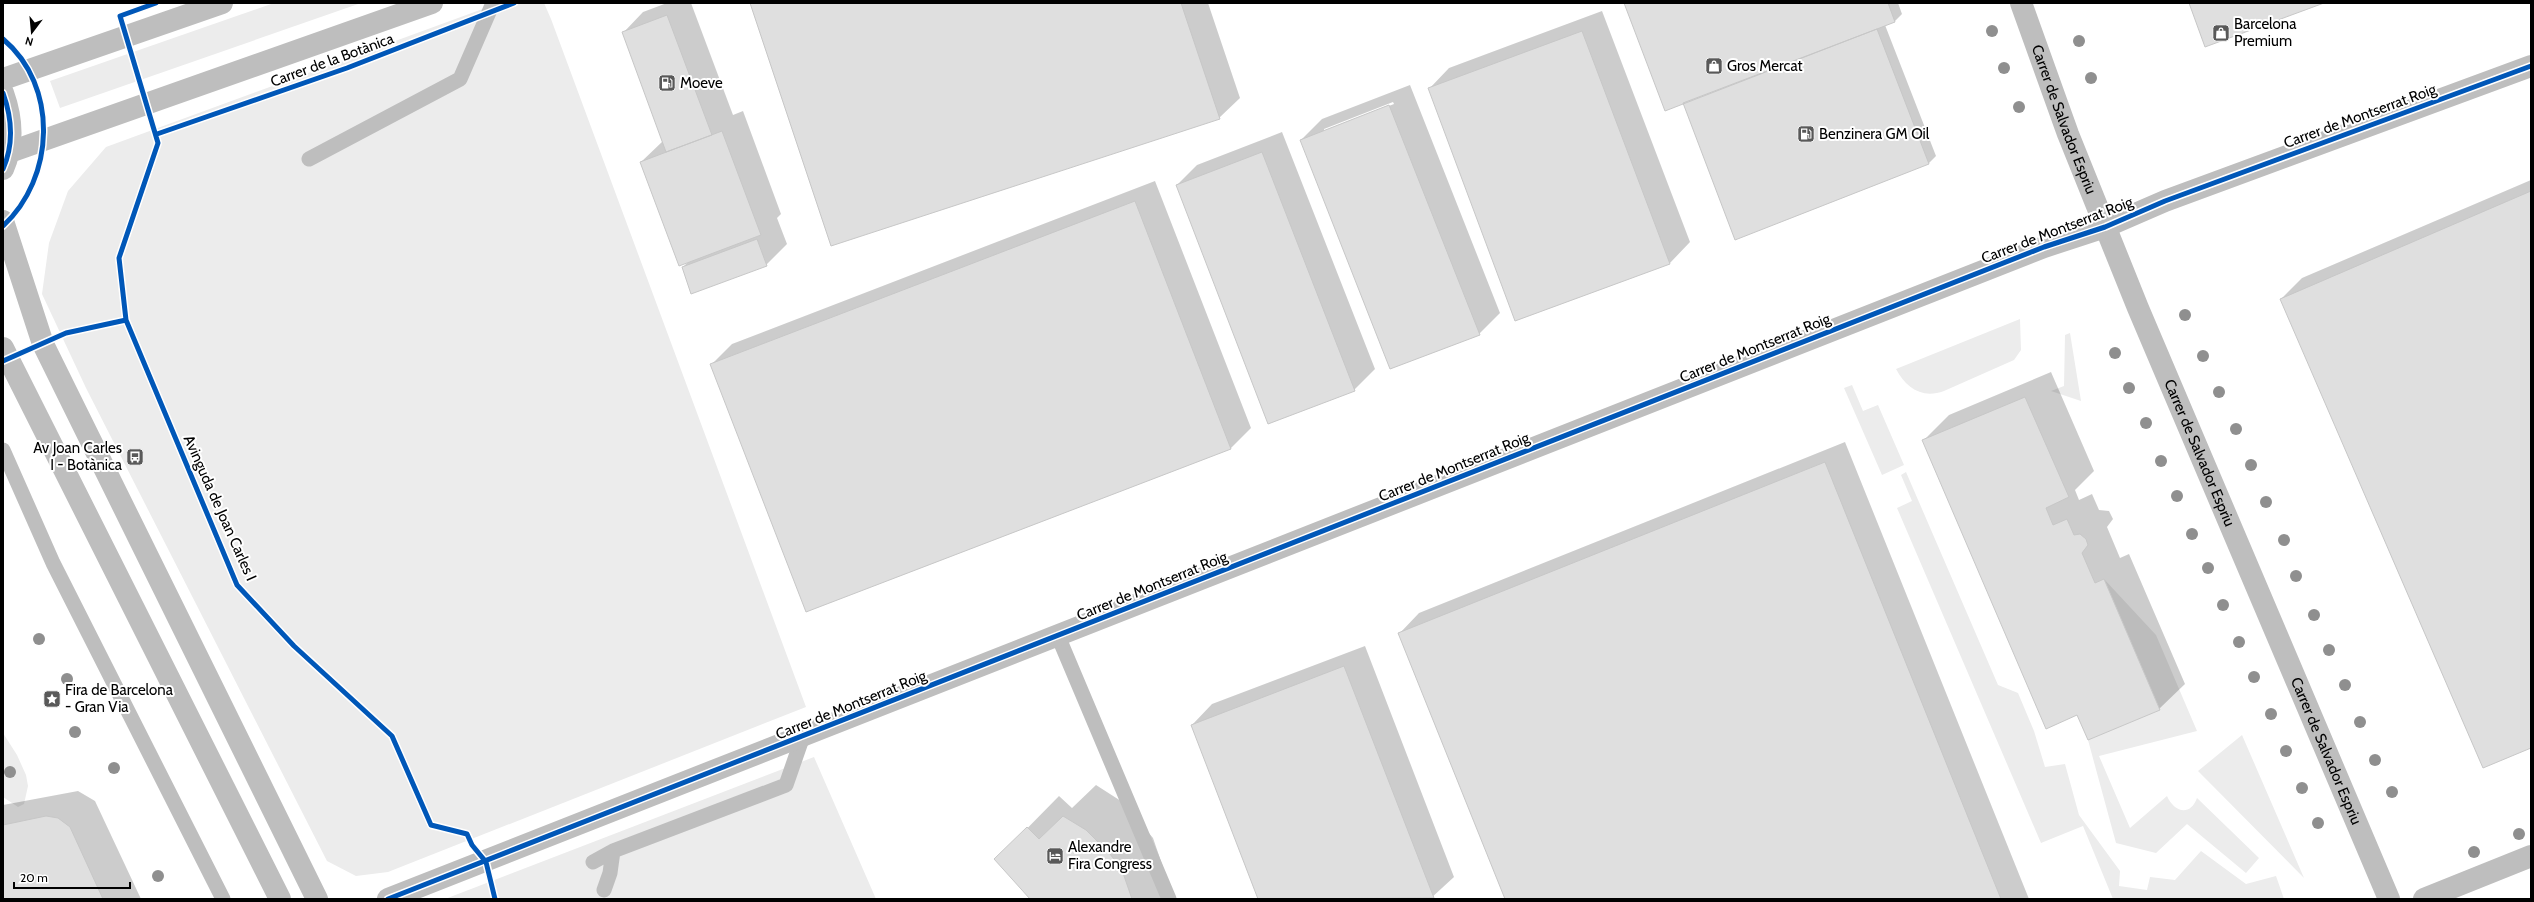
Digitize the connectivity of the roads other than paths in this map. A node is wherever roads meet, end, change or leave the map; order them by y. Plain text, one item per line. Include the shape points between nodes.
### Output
1 (222, 3) edge
2 (432, 3) edge
3 (493, 3) edge
4 (2021, 3) edge
5 (2531, 66) edge
6 (3, 79) edge
7 (3, 93) edge
8 (309, 159) dead end
9 (6, 160) edge
10 (3, 221) edge
11 (2105, 227) junction
12 (3, 348) edge
13 (3, 450) edge
14 (1058, 636) junction
15 (804, 736) junction
16 (613, 850) junction
17 (2531, 856) edge
18 (593, 862) dead end
19 (604, 890) dead end
20 (223, 899) edge
21 (280, 899) edge
22 (317, 899) edge
23 (388, 899) edge
24 (1169, 899) edge
25 (2389, 899) edge
26 (2424, 899) edge

1 - 6 street
2 - 9 street, Carrer de la Botànica
3 - 8 lane via 460,79
4 - 11 street, Carrer de Salvador Espriu
5 - 11 street, Carrer de Montserrat Roig via 2165,201
7 - 9 street via 10,113
10 - 22 street via 42,344
11 - 14 street, Carrer de Montserrat Roig via 2044,247
11 - 25 street, Carrer de Salvador Espriu
12 - 21 street
13 - 20 lane via 52,563
14 - 15 street, Carrer de Montserrat Roig
14 - 24 lane
15 - 16 lane via 786,785
15 - 23 street, Carrer de Montserrat Roig
16 - 18 lane
16 - 19 lane via 610,873
17 - 26 street

